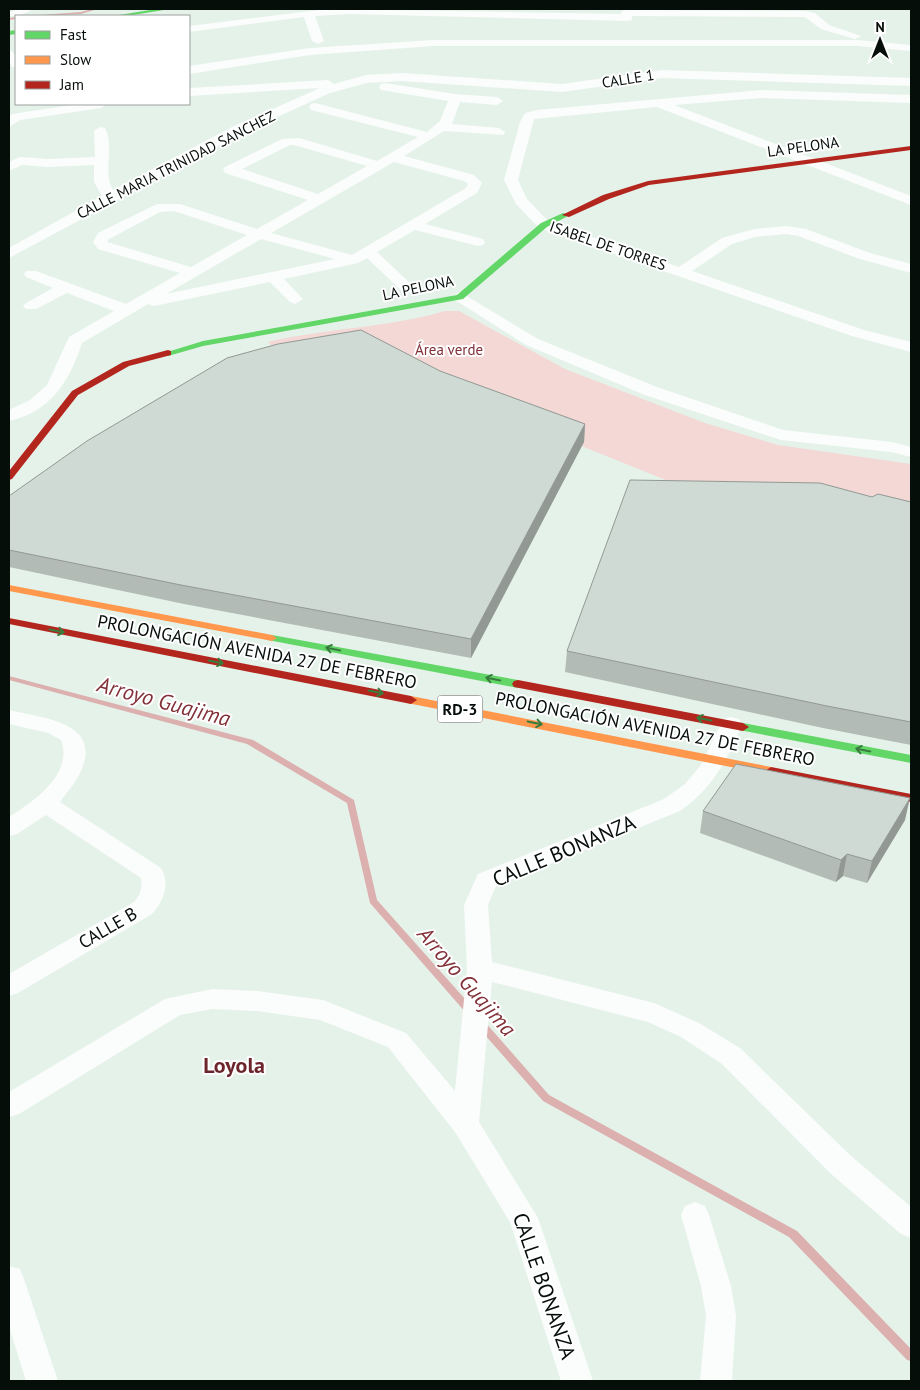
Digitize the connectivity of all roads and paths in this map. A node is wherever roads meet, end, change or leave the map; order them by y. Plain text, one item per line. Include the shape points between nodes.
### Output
1 (28, 9) edge
2 (167, 9) edge
3 (13, 13) edge
4 (308, 13) junction
5 (152, 14) edge
6 (134, 15) edge
7 (630, 24) edge
8 (190, 29) edge
9 (318, 41) dead end
10 (898, 46) junction
11 (911, 48) edge
12 (191, 66) edge
13 (911, 82) edge
14 (346, 83) junction
15 (381, 86) dead end
16 (190, 92) edge
17 (455, 98) junction
18 (911, 100) edge
19 (497, 101) dead end
20 (658, 103) junction
21 (44, 105) edge
22 (96, 105) edge
23 (316, 107) dead end
24 (11, 121) edge
25 (100, 131) dead end
26 (435, 132) junction
27 (499, 132) dead end
28 (911, 148) edge
29 (392, 157) junction
30 (813, 161) junction
31 (102, 164) junction
32 (376, 165) junction
33 (9, 167) edge
34 (110, 197) junction
35 (320, 198) junction
36 (911, 201) edge
37 (413, 225) junction
38 (544, 225) junction
39 (258, 234) junction
40 (478, 242) dead end
41 (368, 251) junction
42 (9, 254) edge
43 (353, 260) junction
44 (911, 269) edge
45 (193, 272) junction
46 (681, 272) junction
47 (31, 274) dead end
48 (274, 276) junction
49 (66, 287) junction
50 (408, 289) dead end
51 (460, 297) junction
52 (295, 299) dead end
53 (31, 306) dead end
54 (131, 307) junction
55 (911, 347) edge
56 (9, 416) edge
57 (911, 452) edge
58 (9, 477) edge
59 (9, 588) edge
60 (30, 601) junction
61 (11, 622) edge
62 (9, 717) edge
63 (731, 724) junction
64 (718, 758) junction
65 (911, 759) edge
66 (911, 798) edge
67 (46, 804) junction
68 (9, 828) edge
69 (480, 969) junction
70 (9, 986) edge
71 (9, 1106) edge
72 (465, 1124) junction
73 (695, 1215) dead end
74 (911, 1225) edge
75 (9, 1279) edge
76 (42, 1381) edge
77 (577, 1381) edge
78 (716, 1381) edge

1 - 3 street
2 - 5 main road
4 - 7 street via 358,12
4 - 8 street
4 - 9 street
5 - 6 main road
7 - 10 street
7 - 10 street via 805,14 838,32
7 - 12 street via 375,45
10 - 11 street
13 - 14 street, CALLE 1 via 662,74 562,88 402,77
14 - 16 street
14 - 34 street, CALLE MARIA TRINIDAD SANCHEZ via 237,130
15 - 17 street
17 - 19 street
17 - 26 street via 449,118
18 - 20 street via 761,94
20 - 30 street
20 - 38 street, ISABEL DE TORRES via 529,116 511,180 521,201
21 - 24 street
22 - 24 street
23 - 26 street
25 - 31 street
26 - 27 street
26 - 29 street
28 - 30 main road, LA PELONA
29 - 32 street
29 - 37 street via 469,178 475,183 472,190
30 - 36 street
30 - 38 main road, LA PELONA via 648,183 606,197
31 - 33 street via 20,160
31 - 34 street via 101,182
32 - 35 street
32 - 35 street via 294,141 230,170
34 - 42 street, CALLE MARIA TRINIDAD SANCHEZ
35 - 39 street
37 - 40 street
37 - 41 street
38 - 46 street, ISABEL DE TORRES
38 - 51 main road, LA PELONA
39 - 43 street
39 - 45 street
39 - 45 street via 164,206 103,236 100,242 103,246
41 - 43 street
41 - 50 street
43 - 48 street
44 - 46 street via 801,232 786,230 754,233 727,241
45 - 54 street
46 - 55 street, ISABEL DE TORRES via 858,333
47 - 49 street
48 - 52 street
48 - 54 street
49 - 53 street
49 - 54 street
51 - 57 street via 532,342 651,391 781,435
51 - 58 main road, LA PELONA via 203,344 126,364 75,393
54 - 56 street via 75,340 60,382 40,403
59 - 60 main road, PROLONGACIÓN AVENIDA 27 DE FEBRERO / RD-3
60 - 61 main road
63 -> 60 main road, PROLONGACIÓN AVENIDA 27 DE FEBRERO / RD-3
61 -> 64 main road, PROLONGACIÓN AVENIDA 27 DE FEBRERO / RD-3
62 - 67 street via 55,728 70,736 75,749 70,772
63 - 64 street, CALLE BONANZA
65 -> 63 main road, PROLONGACIÓN AVENIDA 27 DE FEBRERO / RD-3
64 - 66 main road, PROLONGACIÓN AVENIDA 27 DE FEBRERO / RD-3
64 - 69 street, CALLE BONANZA via 686,796 672,805 486,880 476,905
67 - 68 street
67 - 70 street, CALLE B via 153,874 154,891 143,908
69 - 72 street, CALLE BONANZA
69 - 74 street via 654,1013 690,1030 731,1056 840,1164
71 - 72 street via 174,1006 212,999 323,1010 397,1040
72 - 77 street, CALLE BONANZA via 523,1218
73 - 78 street via 716,1286 721,1316
75 - 76 street

